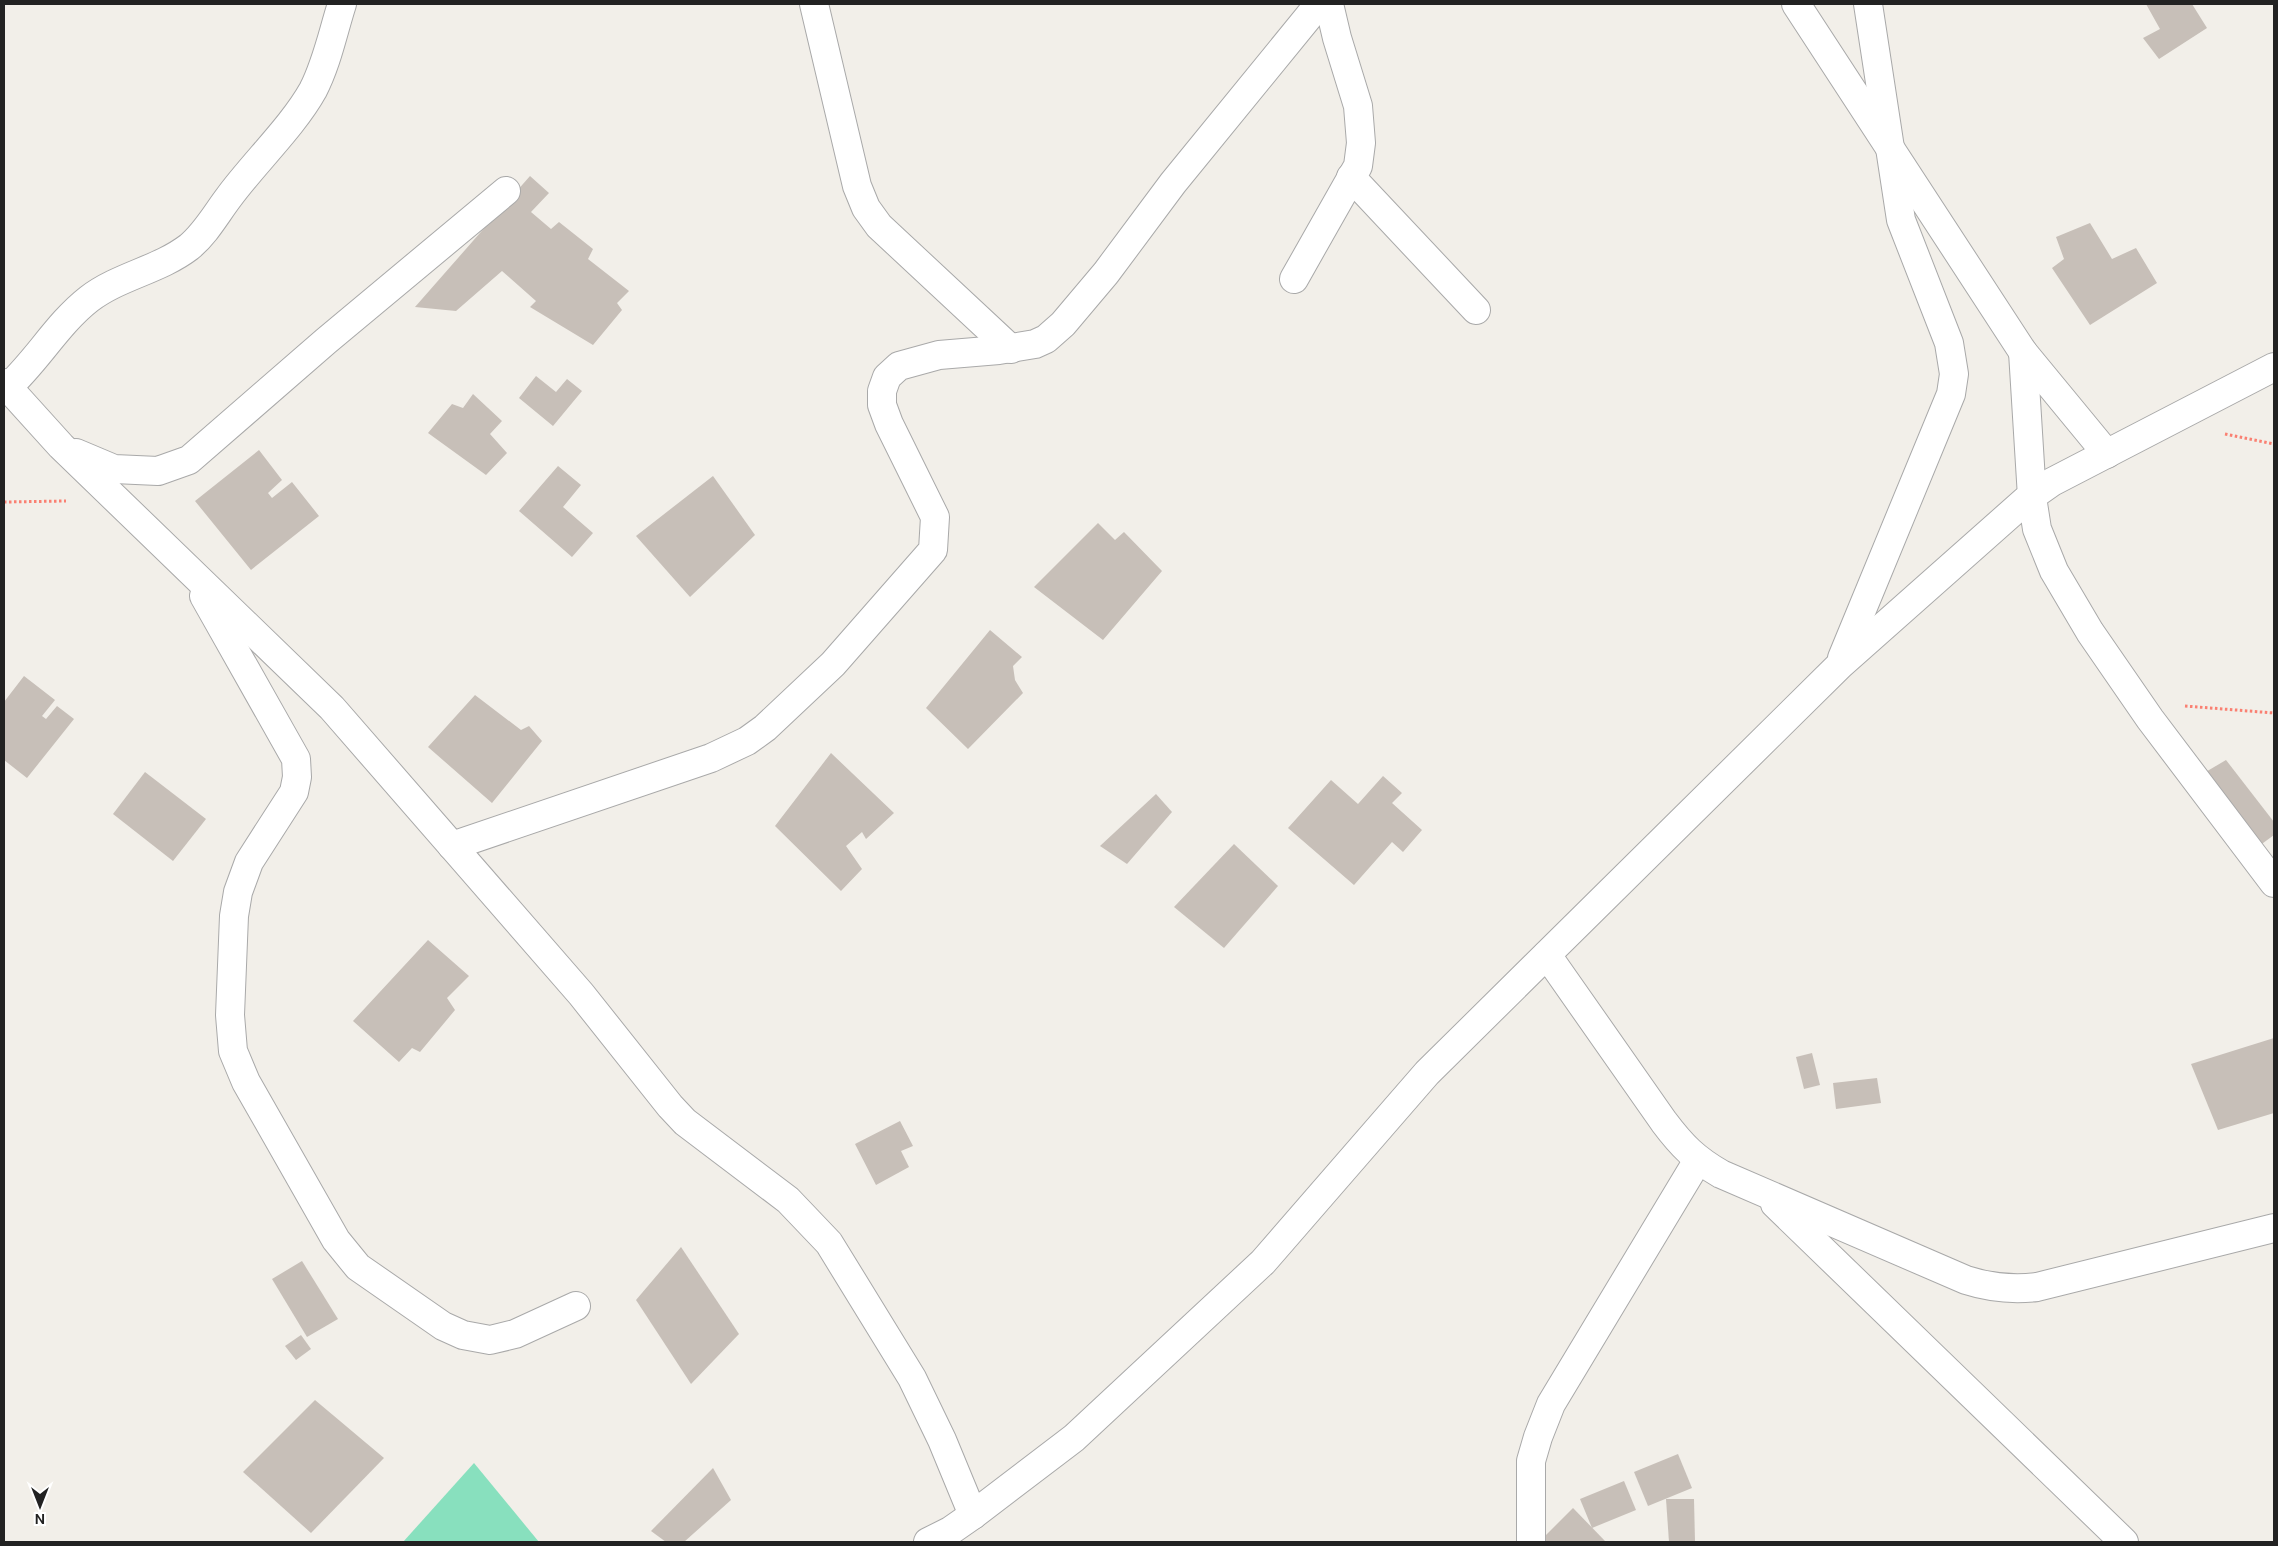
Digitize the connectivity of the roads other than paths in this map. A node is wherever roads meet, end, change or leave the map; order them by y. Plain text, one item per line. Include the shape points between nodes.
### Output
1 (342, 4) edge
2 (814, 4) edge
3 (1319, 4) edge
4 (1329, 4) edge
5 (1796, 4) edge
6 (1868, 4) edge
7 (1890, 147) junction
8 (1351, 177) junction
9 (506, 191) dead end
10 (1294, 279) dead end
11 (1476, 310) dead end
12 (1011, 349) junction
13 (2023, 352) junction
14 (2274, 368) edge
15 (5, 386) edge
16 (61, 446) junction
17 (2107, 454) junction
18 (2032, 497) junction
19 (189, 570) junction
20 (1840, 665) junction
21 (452, 846) junction
22 (2274, 883) edge
23 (1547, 955) junction
24 (1698, 1160) junction
25 (1763, 1192) junction
26 (2274, 1228) edge
27 (576, 1306) dead end
28 (973, 1515) junction
29 (928, 1542) edge
30 (1531, 1542) edge
31 (2124, 1542) edge

1 - 15 street via 324,64 306,101 228,198 205,232 189,247 162,263 90,298 66,319 25,372
2 - 12 street via 857,186 866,208 879,226
3 - 12 street via 1063,324 1035,344
4 - 8 street via 1361,126 1358,166
5 - 7 street
6 - 7 street
7 - 13 street
7 - 20 street via 1901,220 1949,343 1954,374 1951,394
8 - 10 street
8 - 11 street
9 - 16 street via 189,460 158,470 114,469
12 - 21 street via 939,355 898,366 887,377 882,404 935,517 933,550 833,664 765,728 747,742 711,758
13 - 17 street
13 - 18 street
14 - 17 street
15 - 16 street
16 - 19 street
17 - 18 street via 2052,482
18 - 20 street
18 - 22 street via 2037,529 2054,571 2090,632
19 - 21 street via 332,708
19 - 27 street via 296,759 294,792 249,862 238,892 234,916 230,1015 233,1051 246,1082 336,1240 358,1267 443,1326 463,1335 490,1340 515,1334
20 - 23 street
21 - 28 street via 581,994 670,1106 686,1122 788,1200 829,1243 912,1378
23 - 24 street via 1677,1140
23 - 28 street via 1427,1074 1263,1262 1074,1438
24 - 25 street
24 - 30 street via 1551,1404 1532,1461
25 - 26 street via 1966,1280 1990,1288 2015,1290
25 - 31 street
28 - 29 street

